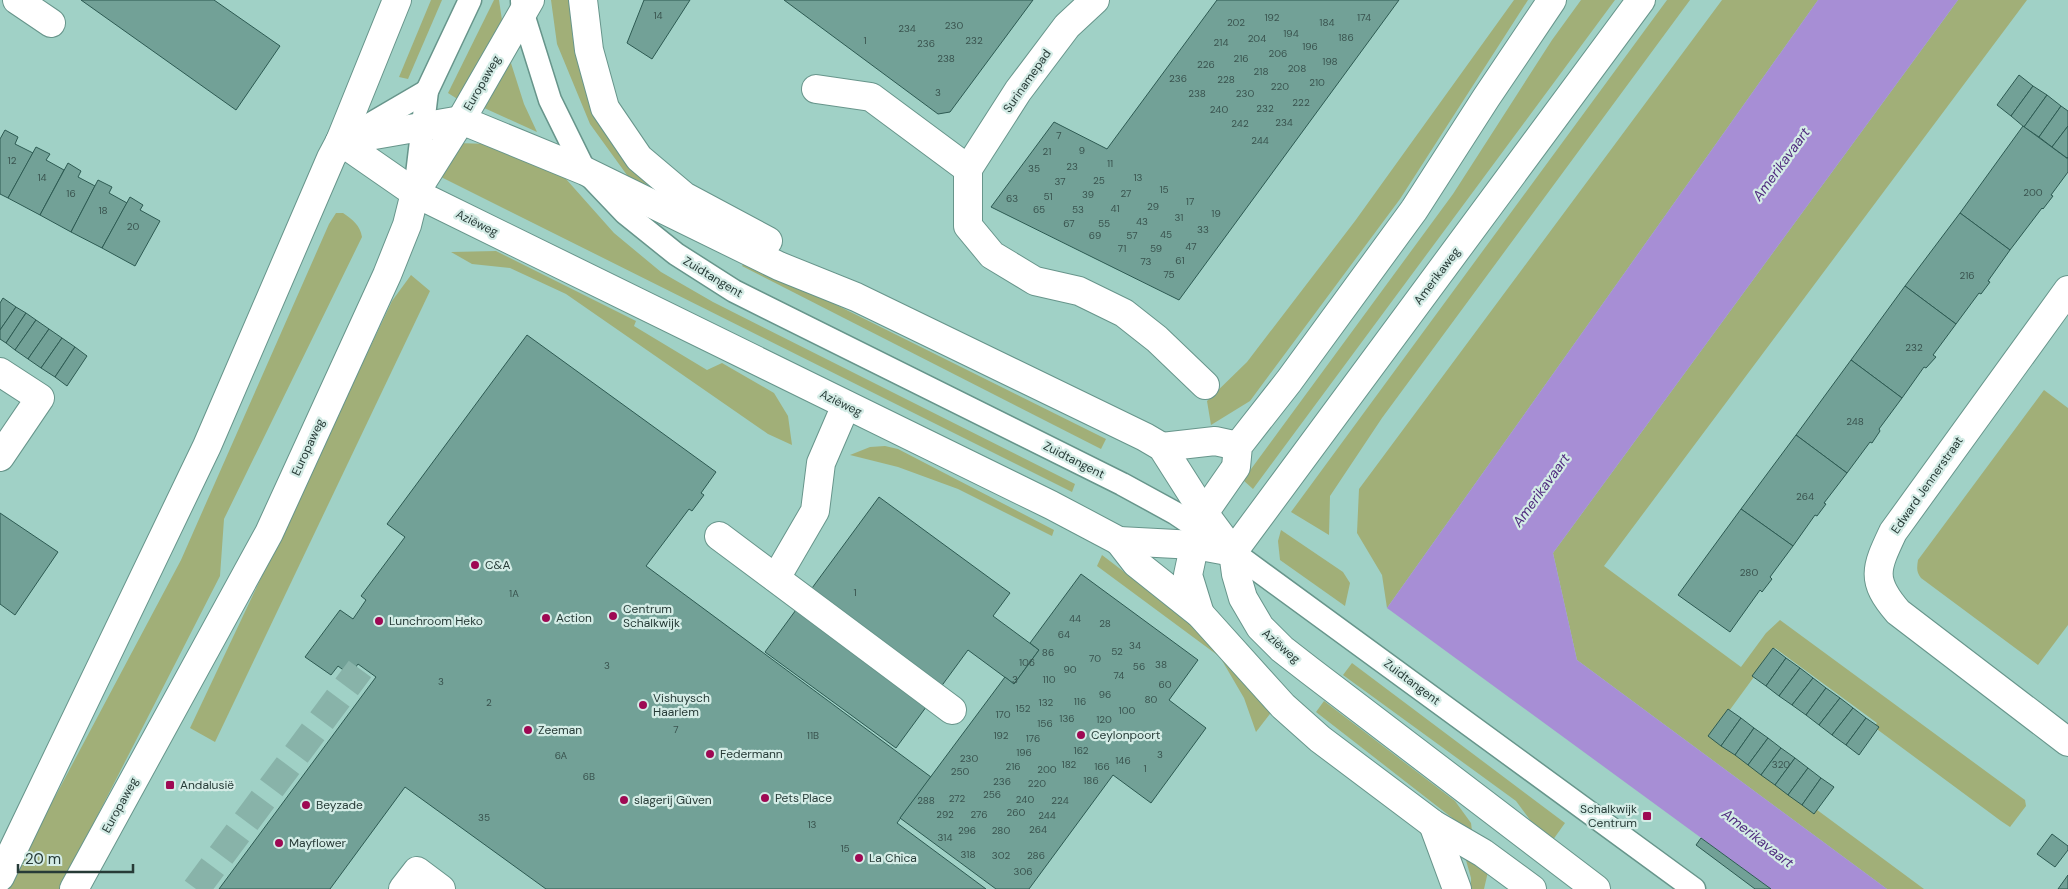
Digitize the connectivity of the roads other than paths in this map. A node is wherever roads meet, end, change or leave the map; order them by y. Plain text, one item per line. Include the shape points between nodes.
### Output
1 (17, 0) edge
2 (397, 0) edge
3 (470, 0) edge
4 (583, 0) edge
5 (1095, 0) edge
6 (1552, 0) edge
7 (1641, 0) edge
8 (525, 5) edge
9 (51, 23) dead end
10 (816, 89) dead end
11 (427, 91) junction
12 (461, 120) junction
13 (423, 127) junction
14 (340, 141) junction
15 (968, 169) junction
16 (585, 171) junction
17 (415, 193) junction
18 (2068, 290) edge
19 (856, 297) junction
20 (0, 372) edge
21 (1206, 385) dead end
22 (846, 405) junction
23 (1162, 446) junction
24 (1238, 446) junction
25 (0, 457) edge
26 (1199, 529) junction
27 (719, 536) dead end
28 (1119, 541) junction
29 (1234, 552) junction
30 (776, 578) junction
31 (1200, 614) junction
32 (952, 710) dead end
33 (2068, 742) edge
34 (1433, 824) junction
35 (0, 878) edge
36 (1571, 880) edge
37 (74, 889) edge
38 (403, 889) edge
39 (441, 889) edge
40 (1457, 889) edge
41 (1532, 889) edge
42 (1596, 889) edge
43 (1694, 889) edge

1 - 9 main road
2 - 14 main road
3 - 11 lane
4 - 19 main road via 589,50 605,108 639,158 684,196 786,250
5 - 15 main road, Surinamepad via 1067,26 1018,91
6 - 24 main road via 1414,210
7 - 29 main road, Amerikaweg
8 - 12 main road, Europaweg
8 - 16 lane, Zuidtangent via 550,100
10 - 15 main road via 871,98
11 - 13 lane
11 - 14 lane
12 - 13 main road
12 - 16 main road
12 - 17 main road, Europaweg
13 - 14 main road
13 - 17 lane
14 - 17 main road, Aziëweg
14 - 35 main road via 207,446
15 - 21 main road via 968,226 992,255 1035,281 1079,291 1124,313
16 - 19 main road via 779,266
16 - 26 lane, Zuidtangent via 624,213 676,254 734,291 1074,460
17 - 22 main road, Aziëweg
17 - 37 main road, Europaweg via 407,225 387,275 269,533
18 - 33 main road, Edward Jennerstraat via 1893,532 1882,557 1878,580 1884,596 1898,612
19 - 23 main road
20 - 25 main road via 40,398
22 - 28 main road, Aziëweg
22 - 30 main road via 822,463 815,511
23 - 24 main road via 1215,441
23 - 26 main road
24 - 26 main road via 1236,467
26 - 28 main road, Aziëweg
26 - 29 main road
26 - 31 main road, Aziëweg via 1188,575
27 - 30 main road
28 - 31 main road, Aziëweg via 1136,563
29 - 36 main road, Aziëweg via 1243,598 1260,627 1282,649
29 - 43 lane, Zuidtangent
30 - 32 main road
31 - 34 main road, Aziëweg via 1283,706 1320,739
34 - 40 main road
34 - 41 main road, Aziëweg via 1483,853
36 - 42 main road, Aziëweg
38 - 39 main road via 417,871

